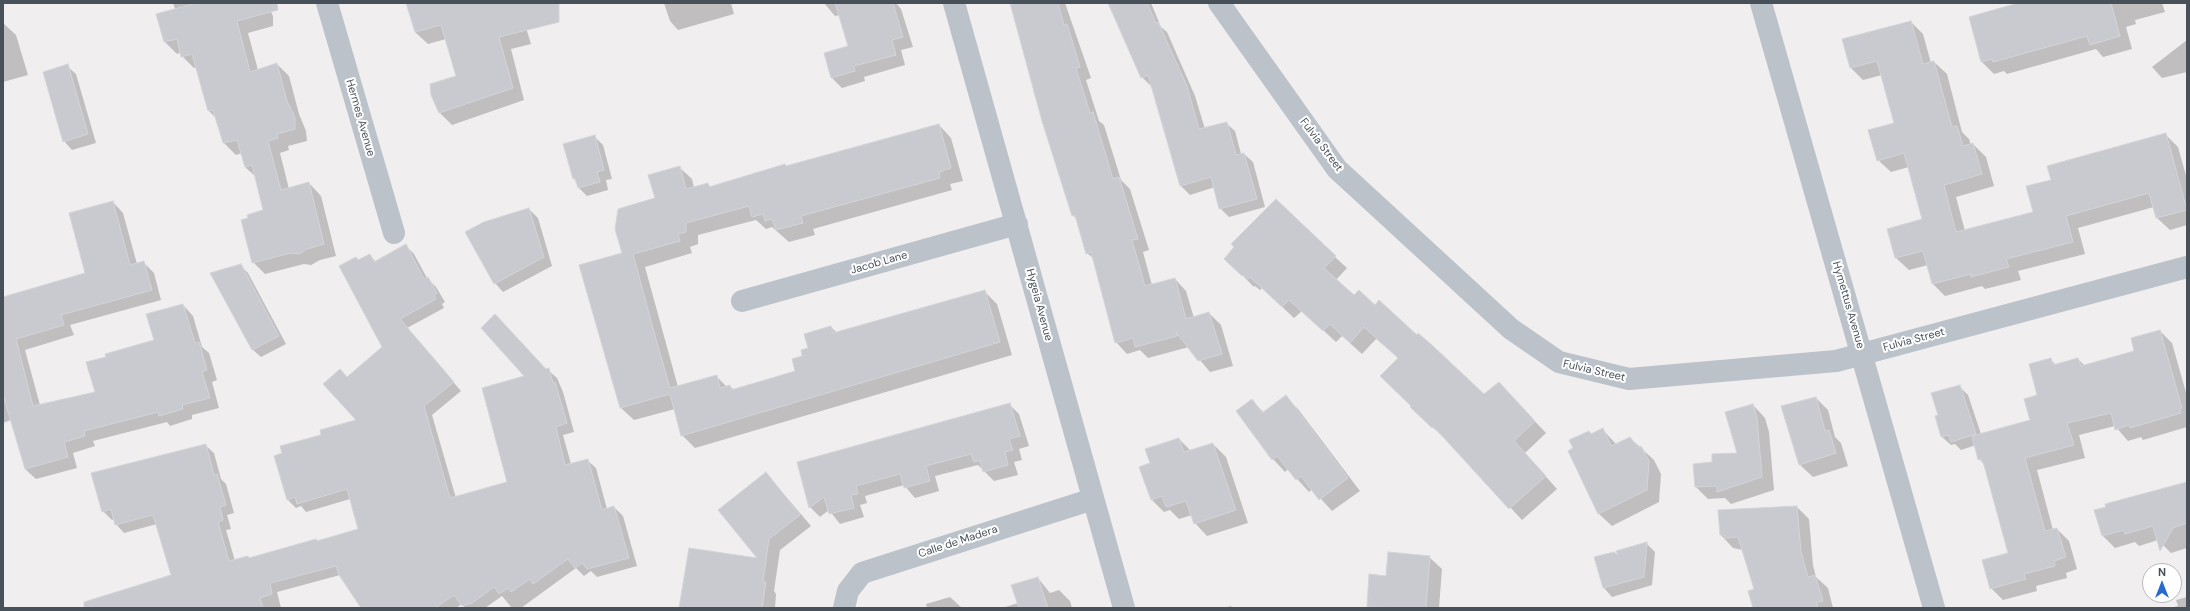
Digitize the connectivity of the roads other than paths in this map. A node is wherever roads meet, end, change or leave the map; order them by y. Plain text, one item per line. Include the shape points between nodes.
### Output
1 (327, 3) edge
2 (954, 3) edge
3 (1219, 3) edge
4 (1761, 3) edge
5 (1017, 224) junction
6 (394, 233) dead end
7 (2187, 267) edge
8 (742, 301) dead end
9 (1862, 354) junction
10 (1093, 499) junction
11 (844, 608) edge
12 (1124, 608) edge
13 (1934, 608) edge

1 - 6 street, Hermes Avenue
2 - 5 street, Hygeia Avenue
3 - 9 street, Fulvia Street via 1337,169 1511,329 1559,362 1629,380 1836,361
4 - 9 street, Hymettus Avenue
5 - 8 street, Jacob Lane
5 - 10 street, Hygeia Avenue
7 - 9 street, Fulvia Street
9 - 13 street, Hymettus Avenue
10 - 11 street, Calle de Madera via 862,573 848,591
10 - 12 street, Hygeia Avenue

